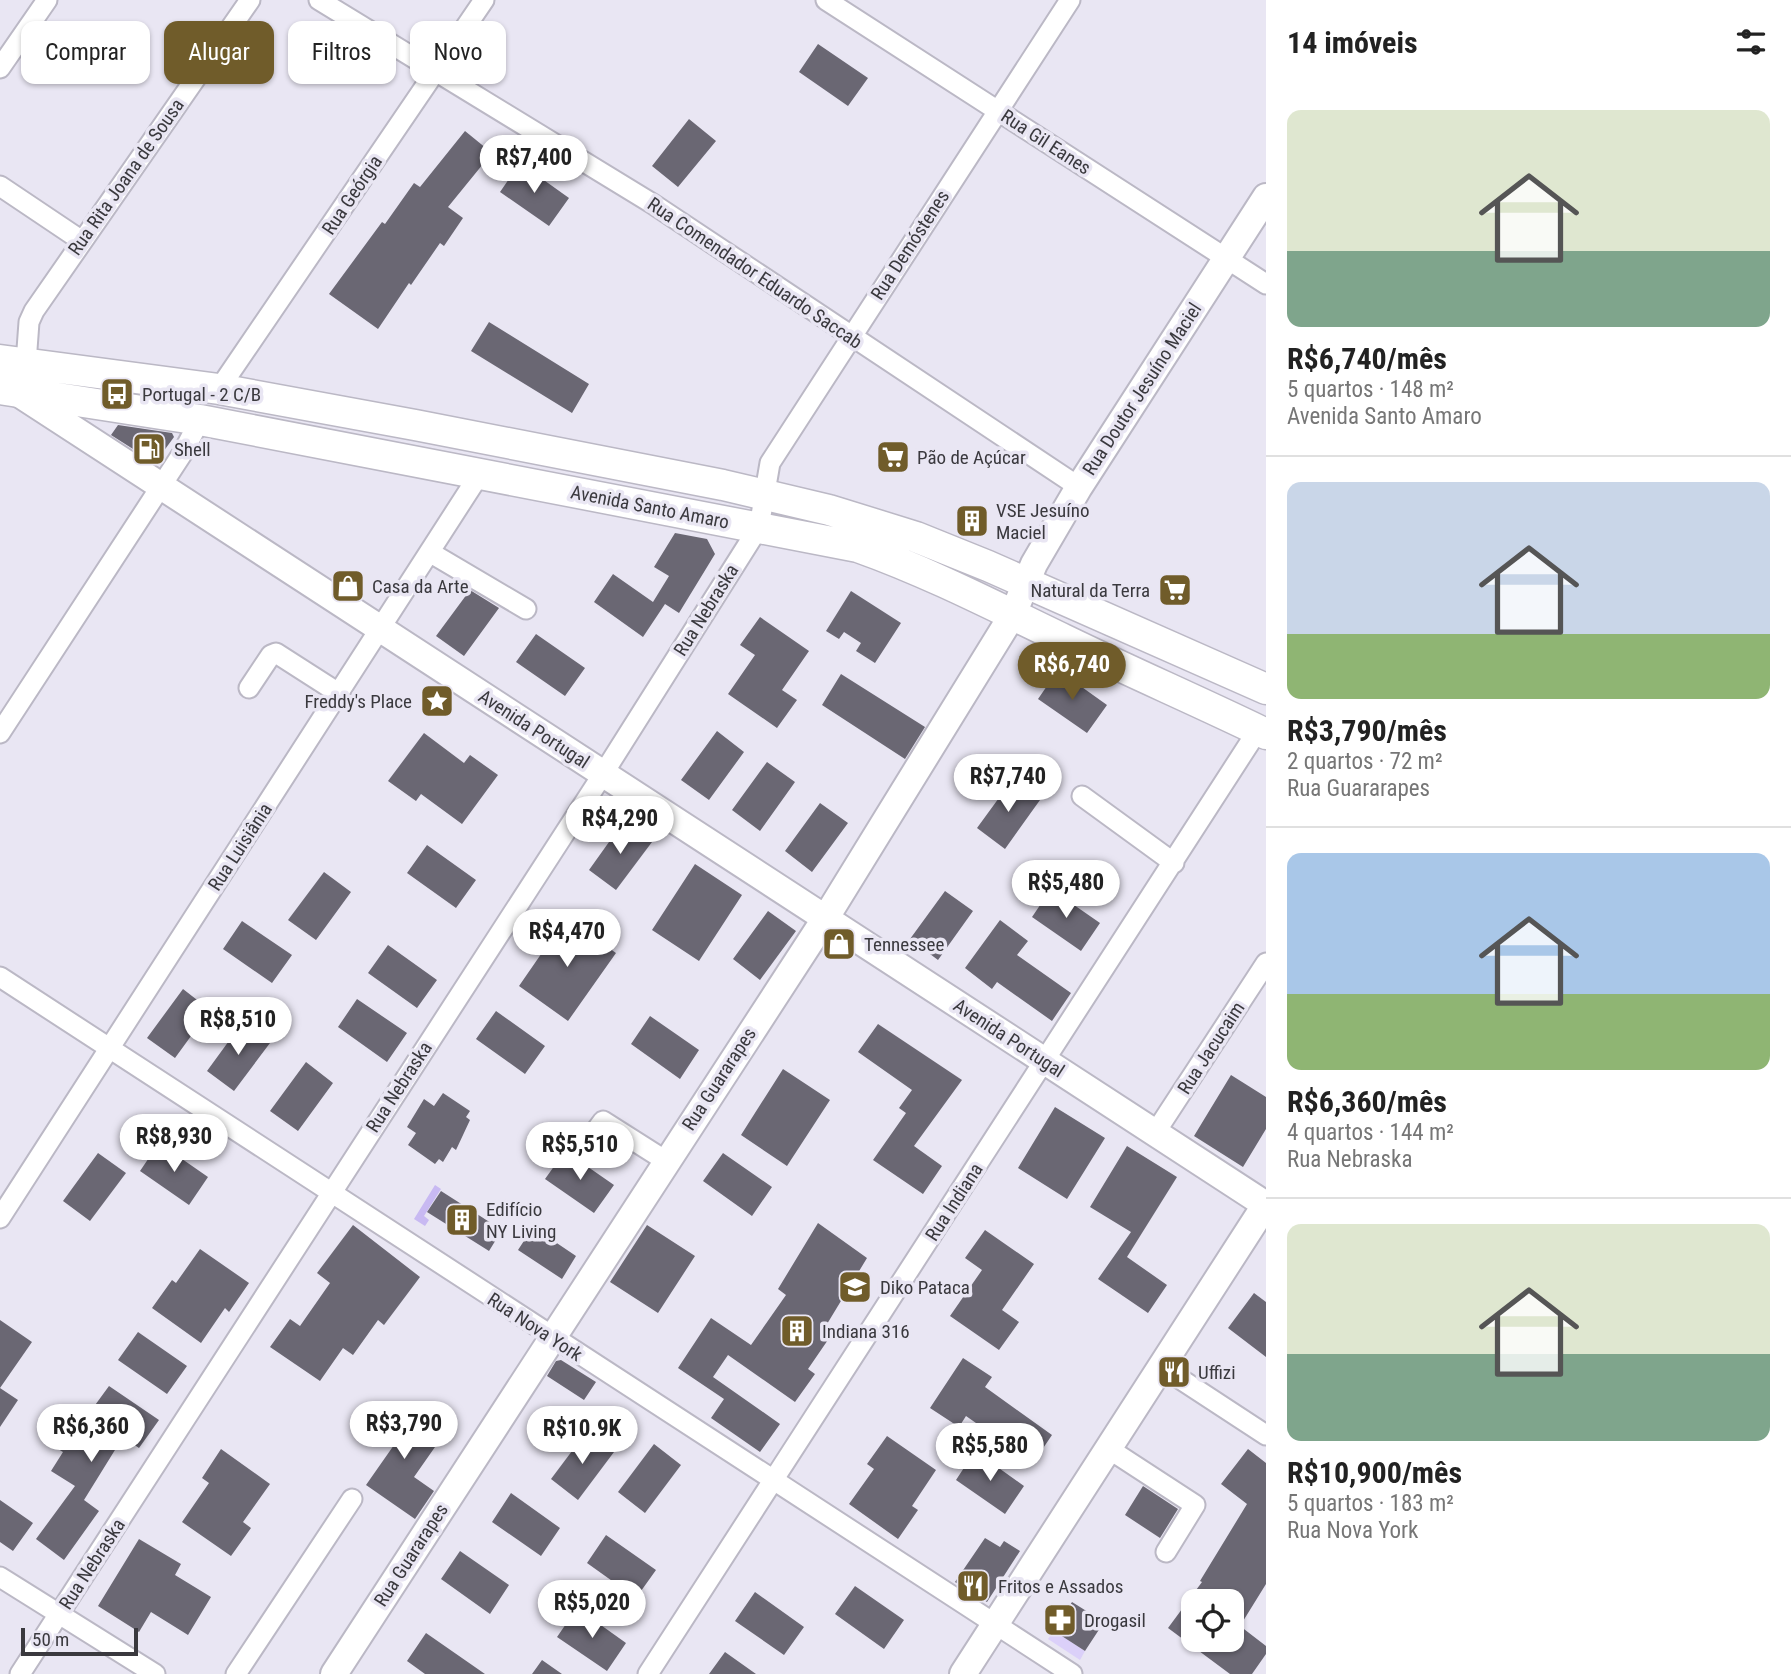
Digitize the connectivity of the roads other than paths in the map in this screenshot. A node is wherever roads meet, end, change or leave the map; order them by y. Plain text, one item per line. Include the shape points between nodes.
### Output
1 (47, 0) edge
2 (250, 0) edge
3 (319, 0) edge
4 (484, 0) edge
5 (826, 0) edge
6 (1070, 0) edge
7 (470, 21) edge
8 (410, 57) edge
9 (0, 68) edge
10 (428, 84) edge
11 (454, 84) edge
12 (997, 111) junction
13 (0, 186) edge
14 (1266, 197) edge
15 (82, 241) junction
16 (1226, 258) junction
17 (1266, 284) edge
18 (851, 337) junction
19 (10, 368) edge
20 (219, 390) junction
21 (200, 420) junction
22 (479, 475) junction
23 (160, 487) junction
24 (1079, 487) junction
25 (763, 495) junction
26 (759, 527) junction
27 (431, 553) junction
28 (1013, 576) junction
29 (526, 609) dead end
30 (1013, 614) junction
31 (382, 630) junction
32 (249, 688) dead end
33 (1266, 689) edge
34 (340, 694) junction
35 (1262, 732) edge
36 (0, 733) edge
37 (603, 774) junction
38 (1082, 796) dead end
39 (1174, 863) junction
40 (825, 919) junction
41 (1266, 963) edge
42 (0, 977) edge
43 (109, 1049) junction
44 (1045, 1062) junction
45 (1155, 1133) junction
46 (586, 1144) dead end
47 (666, 1161) junction
48 (331, 1193) junction
49 (1266, 1204) edge
50 (0, 1218) edge
51 (552, 1339) junction
52 (1163, 1367) junction
53 (1266, 1435) edge
54 (1109, 1449) junction
55 (774, 1482) junction
56 (352, 1499) dead end
57 (1166, 1552) dead end
58 (0, 1577) edge
59 (58, 1616) junction
60 (995, 1625) junction
61 (20, 1674) edge
62 (155, 1674) edge
63 (236, 1674) edge
64 (334, 1674) edge
65 (648, 1674) edge
66 (963, 1674) edge
67 (1072, 1674) edge

1 - 9 street
2 - 15 street, Rua Rita Joana de Sousa
3 - 8 street, Rua Comendador Eduardo Saccab
4 - 7 street, Rua Geórgia
5 - 12 street, Rua Gil Eanes
6 - 12 street, Rua Demóstenes
10 - 20 street, Rua Geórgia
11 - 18 street, Rua Comendador Eduardo Saccab via 653,204
12 - 16 street, Rua Gil Eanes
12 - 18 street, Rua Demóstenes
13 - 15 street
14 - 16 street, Rua Doutor Jesuíno Maciel
15 - 19 street, Rua Rita Joana de Sousa via 29,322
16 - 17 street, Rua Gil Eanes
16 - 24 street, Rua Doutor Jesuíno Maciel
18 - 24 street, Rua Comendador Eduardo Saccab
18 - 25 street, Rua Demóstenes via 770,463
19 - 20 main road, Avenida Santo Amaro
19 - 21 main road, Avenida Santo Amaro
19 - 23 street, Avenida Portugal
20 - 25 main road, Avenida Santo Amaro
21 - 22 main road, Avenida Santo Amaro
21 - 23 street
22 - 26 main road, Avenida Santo Amaro
22 - 27 street, Rua Luisiânia
23 - 31 street, Avenida Portugal
23 - 36 street
24 - 28 street, Rua Doutor Jesuíno Maciel
25 - 26 street, Rua Nebraska
25 - 28 main road, Avenida Santo Amaro via 916,537
26 - 30 main road, Avenida Santo Amaro via 858,547 917,568
26 - 37 street, Rua Nebraska
27 - 29 street
27 - 31 street, Rua Luisiânia
28 - 30 street, Rua Guararapes
28 - 33 main road, Avenida Santo Amaro
30 - 35 main road, Avenida Santo Amaro
30 - 40 street, Rua Guararapes
31 - 34 street, Rua Luisiânia
31 - 37 street, Avenida Portugal
32 - 34 street via 276,653
34 - 43 street, Rua Luisiânia
35 - 39 street, Rua Indiana
37 - 40 street, Avenida Portugal
37 - 48 street, Rua Nebraska
38 - 39 street
39 - 44 street, Rua Indiana
40 - 44 street, Avenida Portugal
40 - 47 street, Rua Guararapes
41 - 45 street, Rua Jacucaim
42 - 43 street, Rua Nova York
43 - 48 street, Rua Nova York
43 - 50 street, Rua Luisiânia
44 - 45 street, Avenida Portugal
44 - 55 street, Rua Indiana
45 - 49 street, Avenida Portugal
46 - 47 street via 603,1121
47 - 51 street, Rua Guararapes
48 - 51 street, Rua Nova York
48 - 59 street, Rua Nebraska
49 - 52 street
51 - 55 street, Rua Nova York
51 - 64 street, Rua Guararapes
52 - 53 street
52 - 54 street
54 - 57 street via 1195,1505
54 - 60 street
55 - 60 street, Rua Nova York
55 - 65 street, Rua Indiana
56 - 63 street
58 - 59 street
59 - 61 street, Rua Nebraska
59 - 62 street
60 - 66 street
60 - 67 street, Rua Nova York

